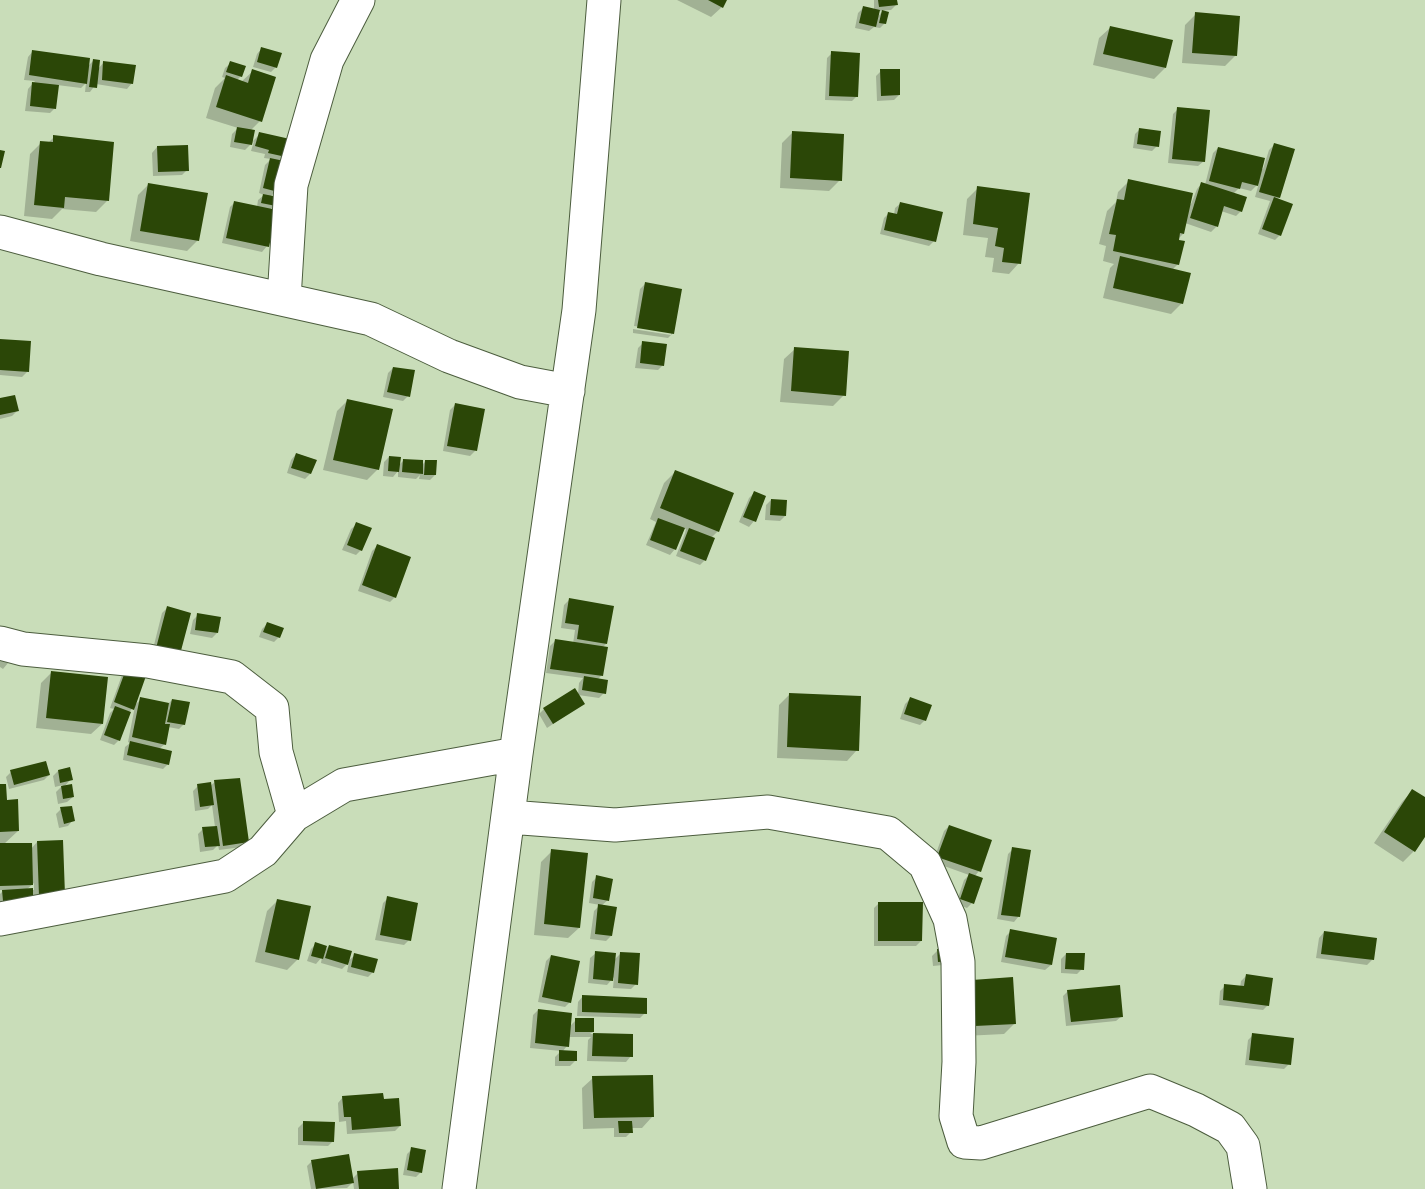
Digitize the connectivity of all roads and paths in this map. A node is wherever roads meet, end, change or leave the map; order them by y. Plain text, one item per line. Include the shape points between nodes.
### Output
1 (358, 0) edge
2 (604, 0) edge
3 (0, 232) edge
4 (284, 299) junction
5 (568, 391) junction
6 (0, 643) edge
7 (516, 754) junction
8 (294, 815) junction
9 (508, 817) junction
10 (0, 919) edge
11 (459, 1189) edge
12 (1250, 1189) edge

1 - 4 street via 327,60 291,185
2 - 5 street via 579,310
3 - 4 street via 101,259
4 - 5 street via 371,319 449,356 520,382
5 - 7 street
6 - 8 street via 23,649 148,661 232,677 272,708 276,752
7 - 8 street via 344,785
7 - 9 street
8 - 10 street via 263,851 225,876
9 - 11 street
9 - 12 street via 615,825 768,812 888,833 925,864 950,919 958,962 956,1116 964,1142 981,1143 1150,1091 1230,1128 1242,1146

